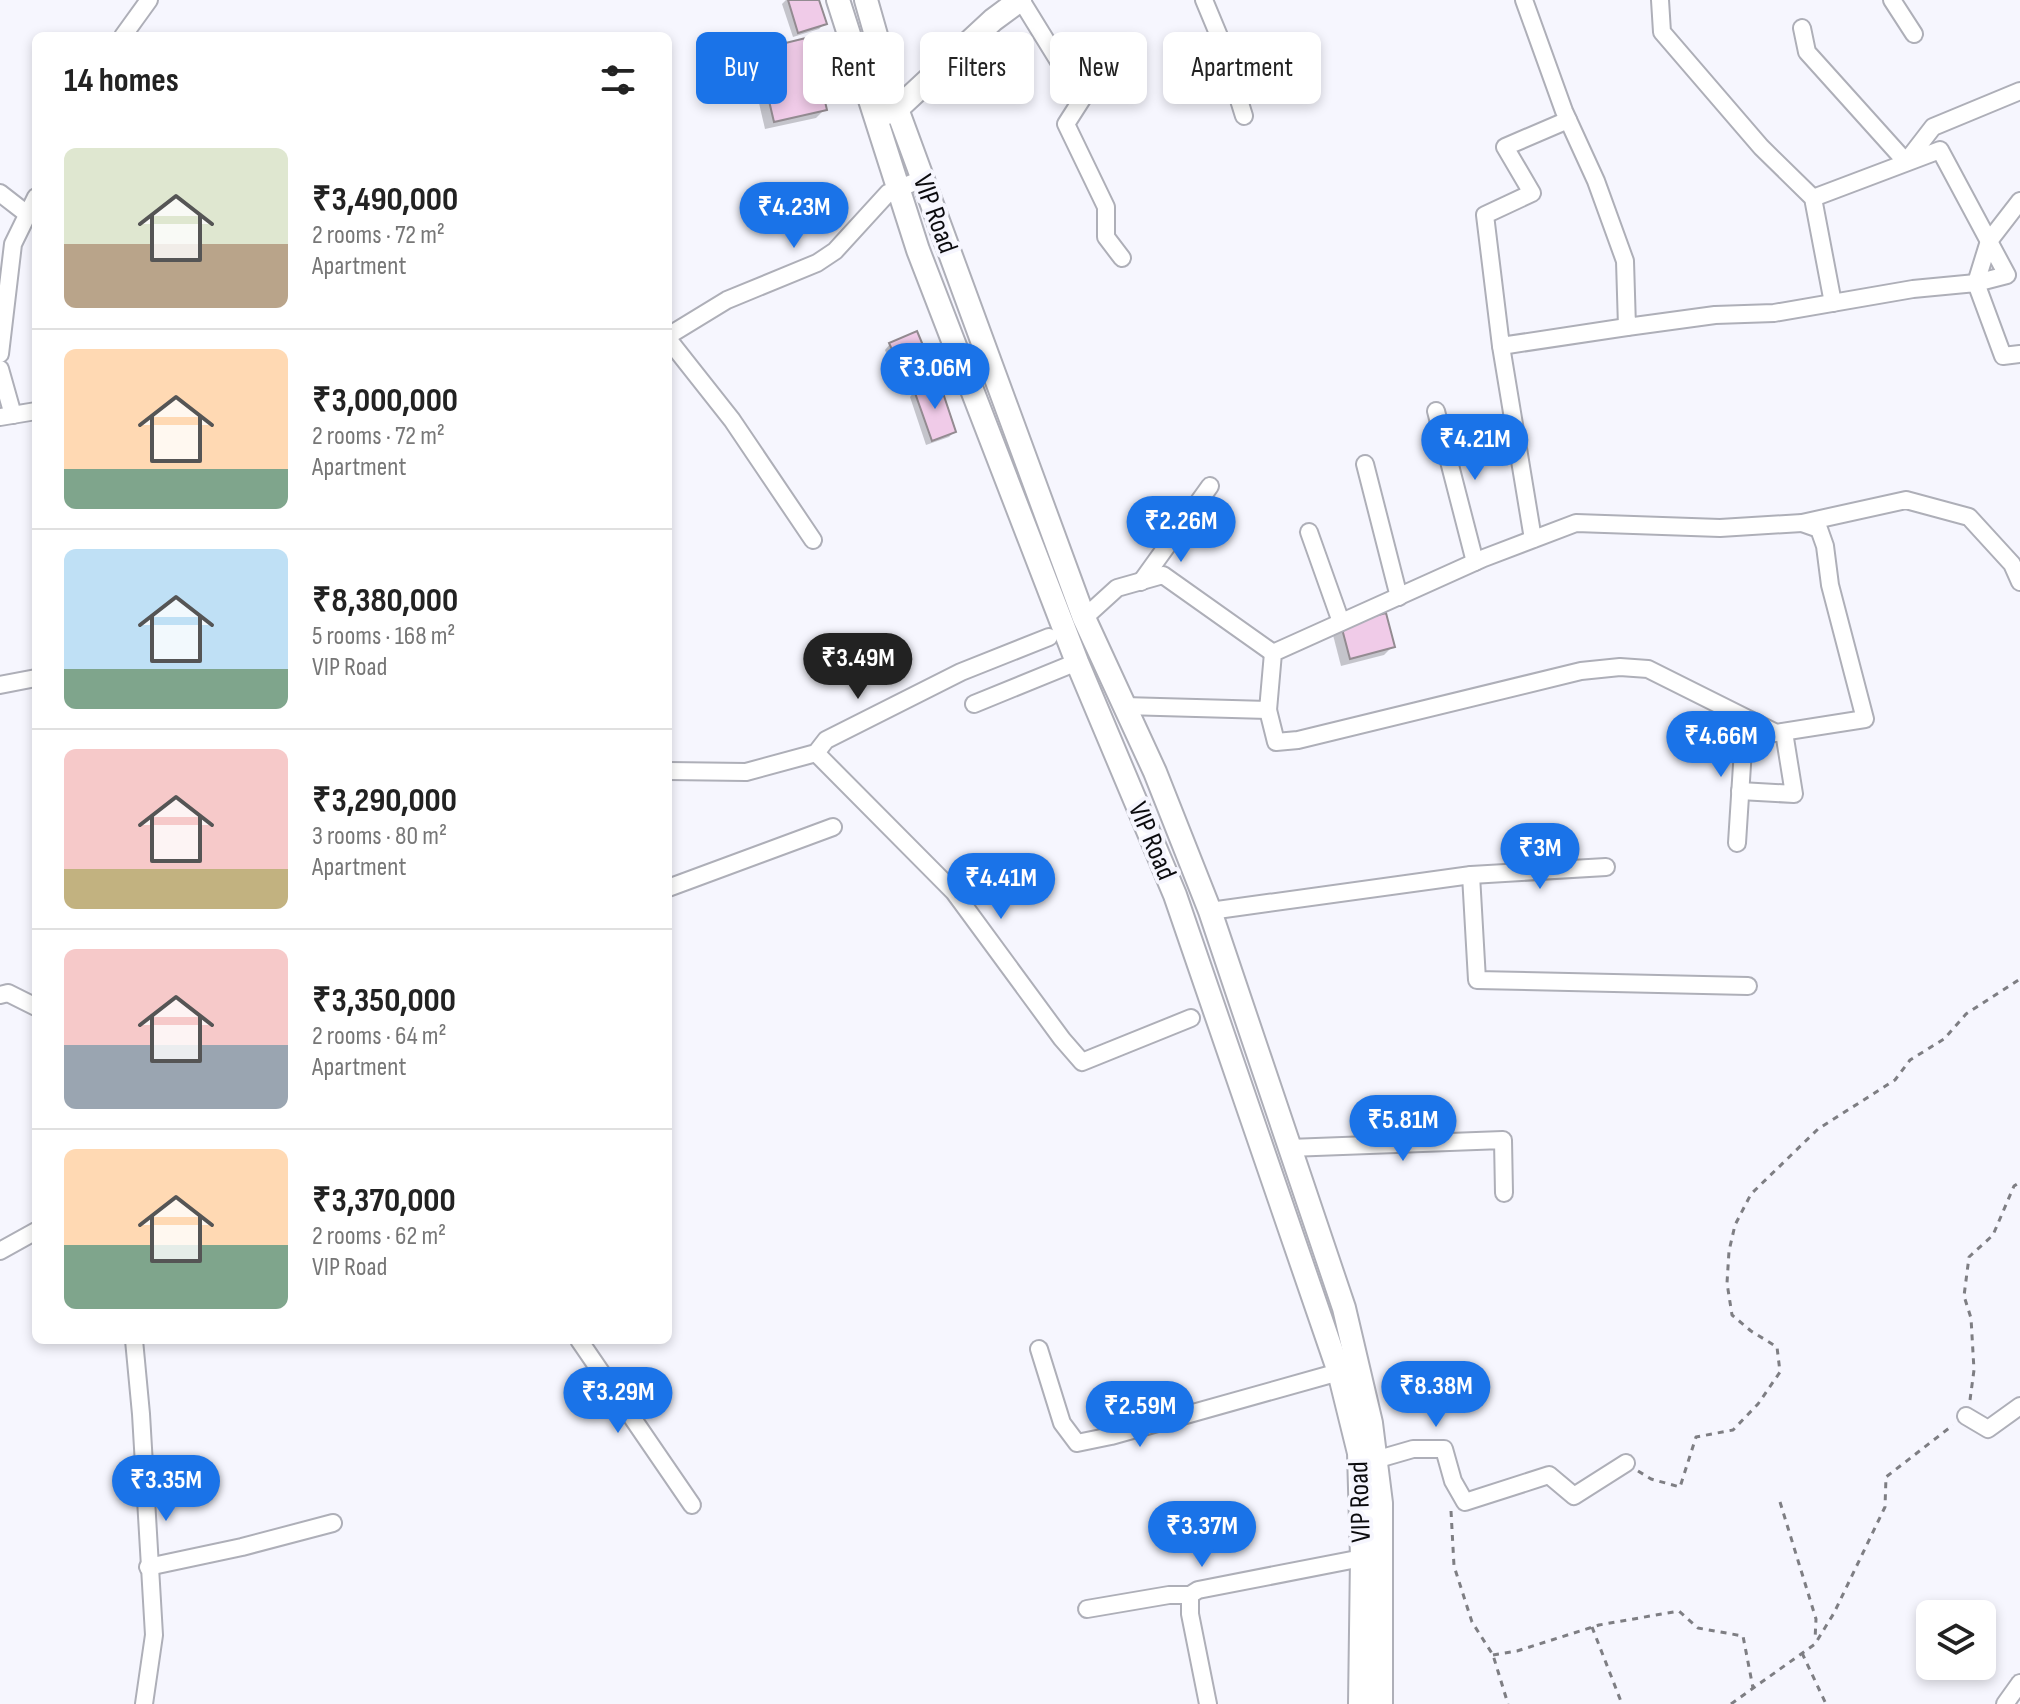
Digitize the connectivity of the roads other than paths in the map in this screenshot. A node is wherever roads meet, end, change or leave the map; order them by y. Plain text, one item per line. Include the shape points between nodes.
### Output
1 (149, 0) edge
2 (838, 0) edge
3 (866, 0) edge
4 (1021, 0) edge
5 (1204, 0) edge
6 (1524, 0) edge
7 (1660, 0) edge
8 (1892, 0) edge
9 (1802, 28) dead end
10 (126, 32) edge
11 (1914, 34) dead end
12 (2020, 91) edge
13 (897, 109) junction
14 (1244, 116) dead end
15 (875, 117) junction
16 (1568, 120) junction
17 (1906, 162) junction
18 (922, 179) junction
19 (898, 189) junction
20 (0, 193) edge
21 (1813, 198) junction
22 (2020, 201) edge
23 (32, 205) edge
24 (27, 214) junction
25 (1990, 243) junction
26 (1122, 258) dead end
27 (1976, 283) junction
28 (1833, 303) junction
29 (1627, 327) junction
30 (672, 334) edge
31 (672, 342) edge
32 (1501, 346) junction
33 (0, 354) edge
34 (2020, 354) edge
35 (0, 369) edge
36 (1436, 411) dead end
37 (32, 412) edge
38 (6, 416) edge
39 (1365, 464) dead end
40 (1210, 486) dead end
41 (1802, 523) junction
42 (1309, 532) dead end
43 (1533, 539) junction
44 (813, 540) dead end
45 (1475, 562) junction
46 (1141, 582) junction
47 (2020, 582) edge
48 (1399, 597) junction
49 (1084, 618) junction
50 (1341, 622) junction
51 (1049, 637) dead end
52 (1273, 653) junction
53 (1077, 662) junction
54 (32, 679) edge
55 (0, 685) edge
56 (974, 704) dead end
57 (1124, 706) junction
58 (1268, 710) junction
59 (1745, 718) junction
60 (1784, 732) junction
61 (816, 753) junction
62 (672, 771) edge
63 (1740, 791) junction
64 (833, 827) dead end
65 (1737, 843) dead end
66 (1606, 867) dead end
67 (1471, 875) junction
68 (672, 887) edge
69 (1210, 911) junction
70 (1748, 986) dead end
71 (0, 995) edge
72 (32, 1005) edge
73 (1191, 1018) dead end
74 (1289, 1148) junction
75 (1504, 1193) dead end
76 (32, 1233) edge
77 (0, 1251) edge
78 (134, 1344) edge
79 (582, 1344) edge
80 (1039, 1349) dead end
81 (1339, 1372) junction
82 (2020, 1406) edge
83 (1966, 1416) road end
84 (1375, 1460) junction
85 (1626, 1463) road end
86 (692, 1505) dead end
87 (333, 1523) dead end
88 (1362, 1558) junction
89 (148, 1567) junction
90 (1190, 1595) junction
91 (1371, 1600) junction
92 (1087, 1609) dead end
93 (2020, 1683) edge
94 (144, 1704) edge
95 (1208, 1704) edge
96 (1360, 1704) edge
97 (1381, 1704) edge
98 (2005, 1704) edge

1 - 10 street
2 - 15 main road, VIP Road
3 - 13 main road, VIP Road
4 - 13 main road
4 - 26 street via 1082,99 1066,124 1106,207 1106,237
5 - 14 street
6 - 16 street
7 - 21 street via 1662,32 1761,147
8 - 11 street
9 - 17 street via 1807,52
12 - 17 street via 1933,127
13 - 15 main road
13 - 18 main road, VIP Road
15 - 19 main road, VIP Road
16 - 29 street via 1625,261
16 - 32 street via 1505,147 1532,193 1485,215
17 - 21 street
17 - 25 street via 1940,150
18 - 19 street
18 - 49 main road, VIP Road
19 - 30 street via 817,263 727,300
19 - 53 main road, VIP Road
20 - 24 street
21 - 28 street
22 - 25 street
23 - 24 street
24 - 33 street via 13,244
25 - 27 street
25 - 27 street via 2007,275
27 - 28 street
27 - 34 street via 2003,356
28 - 29 street
29 - 32 street
31 - 44 street via 740,430
32 - 43 street
35 - 38 street
36 - 45 street
37 - 38 street
39 - 48 street
40 - 46 street
41 - 43 street via 1720,528 1576,523
41 - 47 street via 1906,500 1969,517 2012,564
41 - 60 street via 1819,529 1825,546 1865,719
42 - 50 street
43 - 45 street
45 - 48 street
46 - 49 street via 1117,588
46 - 52 street via 1163,575
48 - 50 street
49 - 57 main road, VIP Road
50 - 52 street
51 - 61 street via 961,672 826,740
52 - 58 street
53 - 56 street
53 - 81 main road, VIP Road via 1175,895
54 - 55 street
57 - 58 street
57 - 69 main road, VIP Road
58 - 59 street via 1276,742 1298,740 1581,671 1620,667 1648,669
59 - 60 street
59 - 63 street
60 - 63 street via 1794,794
61 - 62 street via 746,772
61 - 73 street via 954,892 1082,1062
63 - 65 street
64 - 68 street
66 - 67 street
67 - 69 street
67 - 70 street via 1477,980
69 - 74 main road, VIP Road
71 - 72 street via 8,993
74 - 75 street via 1503,1140
74 - 84 main road, VIP Road via 1344,1308
76 - 77 street
78 - 89 street
79 - 86 street
80 - 81 street via 1062,1423 1077,1443
81 - 88 main road, VIP Road via 1359,1453
82 - 83 street via 1988,1429
84 - 85 street via 1413,1449 1444,1449 1465,1502 1549,1475 1574,1496
84 - 91 main road, VIP Road via 1381,1503
87 - 89 street
88 - 90 street
88 - 91 main road, VIP Road
89 - 94 street via 154,1635
90 - 92 street
90 - 95 street
91 - 96 main road, VIP Road
91 - 97 main road, VIP Road
93 - 98 street

